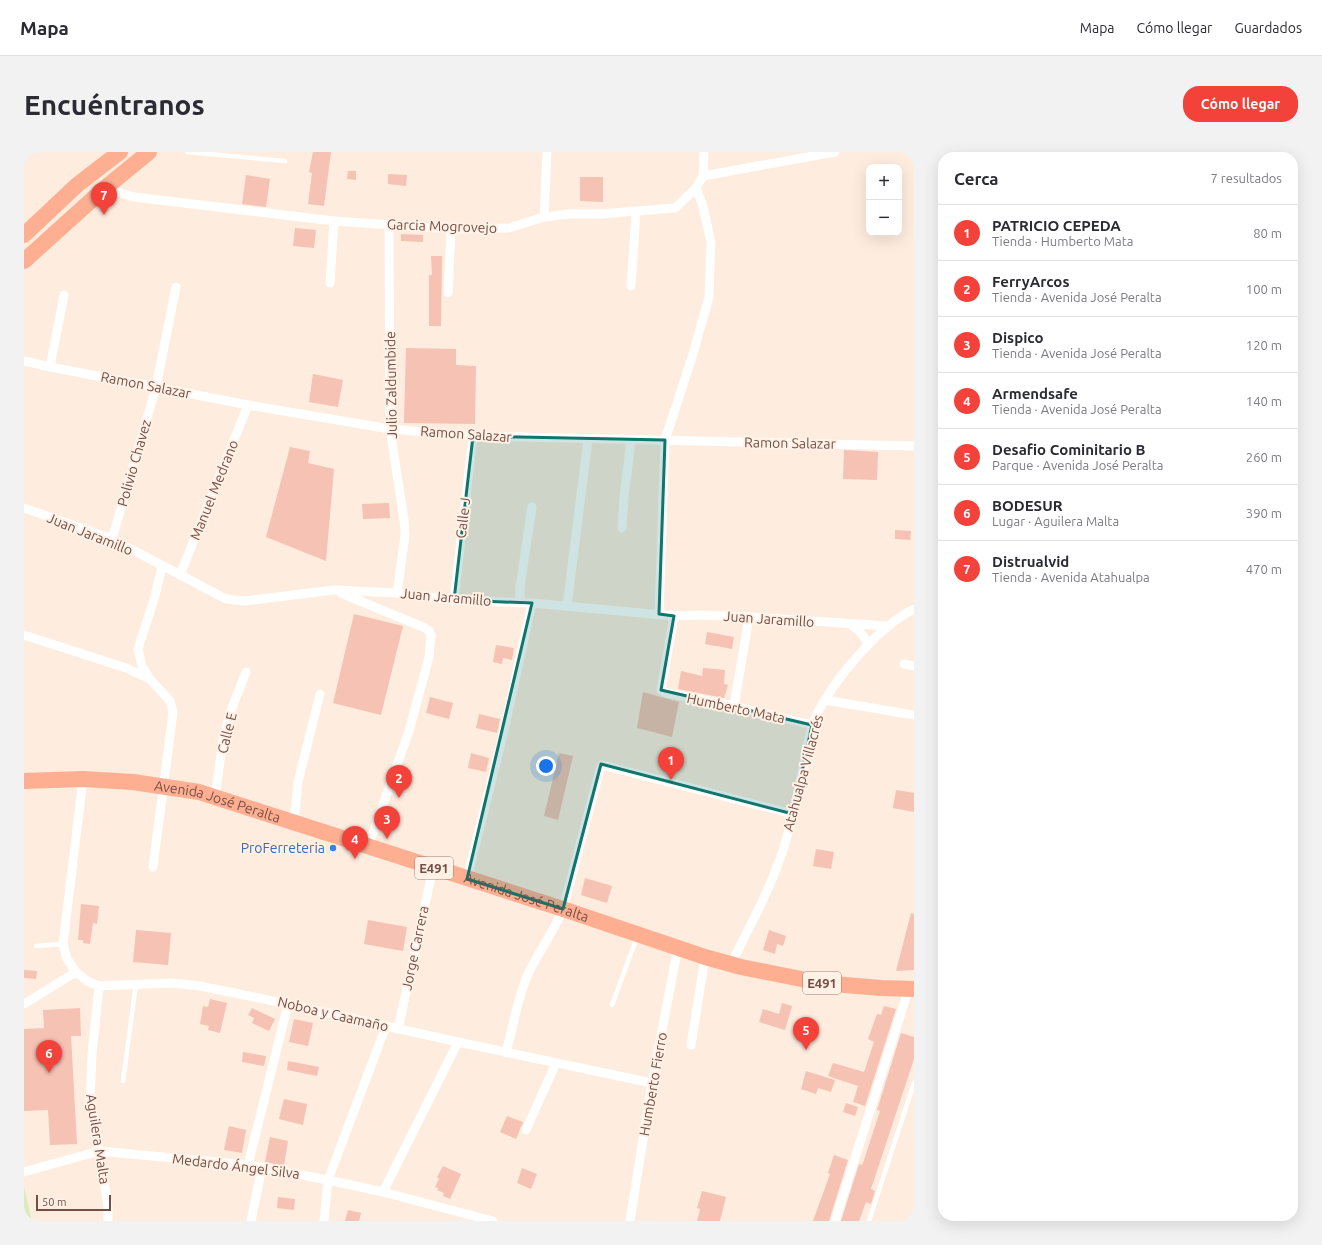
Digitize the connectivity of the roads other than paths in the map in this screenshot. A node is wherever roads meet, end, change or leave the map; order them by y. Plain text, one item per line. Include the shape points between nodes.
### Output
1 (120, 152) edge
2 (149, 152) edge
3 (187, 152) edge
4 (547, 152) edge
5 (704, 152) edge
6 (835, 152) edge
7 (284, 161) dead end
8 (703, 176) junction
9 (105, 188) junction
10 (696, 188) junction
11 (636, 212) junction
12 (544, 217) junction
13 (334, 220) junction
14 (389, 224) junction
15 (451, 229) junction
16 (24, 235) edge
17 (24, 261) edge
18 (330, 283) dead end
19 (631, 286) dead end
20 (176, 287) dead end
21 (448, 293) dead end
22 (64, 295) dead end
23 (24, 361) edge
24 (50, 367) junction
25 (156, 387) junction
26 (248, 405) junction
27 (390, 429) junction
28 (473, 436) junction
29 (588, 439) junction
30 (630, 439) junction
31 (665, 440) junction
32 (914, 446) edge
33 (532, 507) dead end
34 (24, 508) edge
35 (622, 528) dead end
36 (112, 539) junction
37 (162, 566) junction
38 (180, 575) junction
39 (334, 590) junction
40 (396, 593) junction
41 (454, 600) junction
42 (520, 603) junction
43 (532, 604) junction
44 (567, 606) junction
45 (914, 609) edge
46 (660, 614) junction
47 (674, 616) junction
48 (749, 617) junction
49 (850, 624) junction
50 (888, 626) junction
51 (24, 635) edge
52 (870, 644) junction
53 (904, 664) dead end
54 (914, 666) edge
55 (246, 672) dead end
56 (150, 678) junction
57 (320, 694) dead end
58 (825, 700) junction
59 (734, 706) junction
60 (914, 715) edge
61 (812, 725) junction
62 (83, 779) junction
63 (24, 781) edge
64 (163, 786) junction
65 (215, 797) junction
66 (793, 814) junction
67 (294, 823) junction
68 (368, 847) junction
69 (152, 868) dead end
70 (432, 868) junction
71 (467, 879) junction
72 (563, 908) junction
73 (638, 934) junction
74 (63, 944) junction
75 (36, 946) dead end
76 (678, 947) junction
77 (705, 957) junction
78 (731, 964) junction
79 (76, 972) junction
80 (136, 984) junction
81 (99, 986) junction
82 (911, 989) edge
83 (24, 1004) edge
84 (288, 1004) junction
85 (612, 1005) dead end
86 (386, 1026) junction
87 (398, 1029) junction
88 (458, 1042) junction
89 (691, 1045) dead end
90 (506, 1053) junction
91 (556, 1063) junction
92 (123, 1081) dead end
93 (652, 1083) junction
94 (914, 1084) edge
95 (526, 1130) dead end
96 (99, 1151) junction
97 (248, 1165) junction
98 (262, 1167) junction
99 (24, 1172) edge
100 (328, 1180) junction
101 (383, 1192) junction
102 (108, 1221) edge
103 (251, 1221) edge
104 (324, 1221) edge
105 (493, 1221) edge
106 (630, 1221) edge
107 (835, 1221) edge
108 (869, 1221) edge

1 - 16 highway via 77,185
2 - 9 highway
3 - 7 lane
4 - 12 street
5 - 8 street
6 - 8 street
8 - 10 street, Garcia Mogrovejo
9 - 13 street, Garcia Mogrovejo via 134,198
9 - 17 highway
10 - 11 street, Garcia Mogrovejo via 675,208
10 - 31 street via 711,242 709,297
11 - 12 street, Garcia Mogrovejo
11 - 19 street
12 - 15 street, Garcia Mogrovejo via 509,228
13 - 14 street, Garcia Mogrovejo
13 - 18 street
14 - 15 street, Garcia Mogrovejo
14 - 27 street, Julio Zaldumbide
15 - 21 street
20 - 25 street, Polivio Chavez
22 - 24 street
23 - 24 street, Ramon Salazar
24 - 25 street, Ramon Salazar
25 - 26 street, Ramon Salazar
25 - 36 street, Polivio Chavez
26 - 27 street, Ramon Salazar
26 - 38 street, Manuel Medrano
27 - 28 street, Ramon Salazar
27 - 40 street, Julio Zaldumbide via 405,535
28 - 29 street, Ramon Salazar
28 - 41 street, Calle J
29 - 30 street, Ramon Salazar
29 - 44 street
30 - 31 street, Ramon Salazar
30 - 35 street
31 - 32 street, Ramon Salazar
31 - 46 street
33 - 42 street
34 - 36 street, Juan Jaramillo
36 - 37 street, Juan Jaramillo
37 - 38 street, Juan Jaramillo
37 - 56 street via 138,649 142,666
38 - 39 street, Juan Jaramillo via 226,599 245,602
39 - 40 street, Juan Jaramillo
39 - 68 street via 425,628 431,635 429,657 409,731
40 - 41 street, Juan Jaramillo
41 - 42 street, Juan Jaramillo
42 - 43 street, Juan Jaramillo
43 - 44 street, Juan Jaramillo
43 - 71 street
44 - 46 street, Juan Jaramillo
45 - 50 street, Atahualpa Villacrés
46 - 47 street, Juan Jaramillo
47 - 48 street, Juan Jaramillo
47 - 59 street, Humberto Mata via 661,690
48 - 49 street, Juan Jaramillo
48 - 59 street
49 - 50 street, Juan Jaramillo
49 - 52 street
50 - 52 street, Atahualpa Villacrés
51 - 56 street
52 - 58 street, Atahualpa Villacrés via 850,664
53 - 54 street
55 - 65 street, Calle E via 230,713 223,740
56 - 64 street via 170,702 172,712
57 - 67 street via 298,782
58 - 60 street
58 - 61 street, Atahualpa Villacrés
59 - 61 street, Humberto Mata
61 - 66 street, Atahualpa Villacrés
62 - 63 highway, Avenida José Peralta / E491
62 - 64 highway, Avenida José Peralta / E491
62 - 74 street
64 - 65 highway, Avenida José Peralta / E491
64 - 69 street
65 - 67 highway, Avenida José Peralta / E491
66 - 72 street via 602,765
66 - 78 street, Atahualpa Villacrés via 763,901
67 - 68 highway, Avenida José Peralta / E491
68 - 70 highway, Avenida José Peralta / E491
70 - 71 highway, Avenida José Peralta / E491
70 - 87 street, Jorge Carrera
71 - 72 highway, Avenida José Peralta / E491
72 - 73 highway, Avenida José Peralta / E491
72 - 90 street via 557,924 529,973
73 - 76 highway, Avenida José Peralta / E491
73 - 85 lane
74 - 75 lane
74 - 79 street via 67,959
76 - 77 highway, Avenida José Peralta / E491
76 - 93 street, Humberto Fierro
77 - 78 highway, Avenida José Peralta / E491
77 - 89 street
78 - 82 highway, Avenida José Peralta / E491 via 821,983
79 - 81 street
79 - 83 street
80 - 81 street, Noboa y Caamaño
80 - 84 street, Noboa y Caamaño via 171,983 200,986
80 - 92 lane
81 - 96 street, Aguilera Malta via 90,1100
82 - 107 street
84 - 86 street, Noboa y Caamaño
84 - 97 street
86 - 87 street, Noboa y Caamaño
86 - 100 street
87 - 88 street, Noboa y Caamaño
88 - 90 street, Noboa y Caamaño
88 - 101 street
90 - 91 street, Noboa y Caamaño
91 - 93 street, Noboa y Caamaño
91 - 95 street
93 - 106 street, Humberto Fierro
94 - 108 lane
96 - 97 street, Medardo Ángel Silva
96 - 99 street, Medardo Ángel Silva
96 - 102 street, Aguilera Malta
97 - 98 street, Medardo Ángel Silva
98 - 100 street, Medardo Ángel Silva
98 - 103 street
100 - 101 street, Medardo Ángel Silva
100 - 104 street
101 - 105 street, Medardo Ángel Silva

